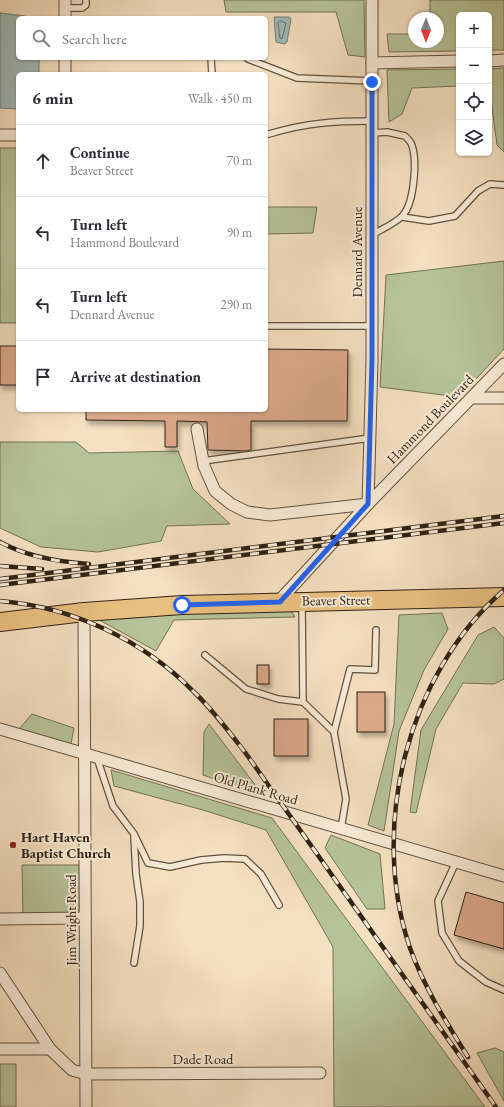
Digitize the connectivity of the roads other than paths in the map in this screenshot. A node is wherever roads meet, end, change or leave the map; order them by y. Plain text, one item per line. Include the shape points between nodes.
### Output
1 (86, 0) edge
2 (372, 0) edge
3 (65, 9) edge
4 (65, 60) edge
5 (212, 60) edge
6 (251, 60) edge
7 (492, 60) edge
8 (504, 60) edge
9 (456, 61) edge
10 (372, 63) junction
11 (65, 72) edge
12 (212, 72) edge
13 (372, 82) junction
14 (372, 121) junction
15 (372, 132) junction
16 (269, 134) dead end
17 (0, 135) edge
18 (16, 135) edge
19 (504, 185) edge
20 (402, 217) junction
21 (372, 235) junction
22 (268, 326) edge
23 (372, 326) junction
24 (504, 364) edge
25 (472, 398) junction
26 (504, 398) edge
27 (197, 429) dead end
28 (370, 438) junction
29 (203, 461) junction
30 (368, 504) junction
31 (504, 597) edge
32 (302, 601) junction
33 (280, 602) junction
34 (84, 612) junction
35 (0, 622) edge
36 (376, 630) dead end
37 (205, 655) dead end
38 (303, 702) junction
39 (0, 729) edge
40 (334, 732) junction
41 (91, 755) junction
42 (341, 829) junction
43 (134, 834) junction
44 (456, 862) junction
45 (504, 876) edge
46 (280, 905) dead end
47 (86, 918) junction
48 (0, 920) edge
49 (134, 963) dead end
50 (0, 973) edge
51 (504, 990) edge
52 (0, 1049) edge
53 (50, 1049) junction
54 (320, 1073) dead end
55 (86, 1074) junction
56 (86, 1107) edge

1 - 3 lane via 86,5 82,8
2 - 10 street, Dennard Avenue
4 - 11 street
5 - 12 lane
6 - 13 lane via 296,78
7 - 8 street
9 - 10 street
10 - 13 street, Dennard Avenue
13 - 14 street, Dennard Avenue
14 - 15 street, Dennard Avenue
14 - 16 lane via 327,122 296,126
15 - 20 lane via 400,134 410,143 414,178 409,208
15 - 21 street, Dennard Avenue
17 - 18 street
19 - 20 lane via 490,184 478,191 455,216 429,221
20 - 21 lane
21 - 23 street, Dennard Avenue
22 - 23 lane
23 - 28 street, Dennard Avenue
24 - 25 street, Hammond Boulevard
25 - 26 street
25 - 30 street, Hammond Boulevard
27 - 29 street
28 - 29 lane
28 - 30 street, Dennard Avenue
29 - 30 street via 215,491 231,504 253,514 270,515
30 - 33 street, Hammond Boulevard
31 - 32 main road, Beaver Street
32 - 33 main road, Beaver Street
32 - 38 lane
33 - 34 main road, Beaver Street
34 - 35 main road, Beaver Street
34 - 41 street, Jim Wright Road
36 - 40 lane via 375,670 350,669
37 - 38 lane via 246,689 278,699
38 - 40 lane
39 - 41 street, Old Plank Road
40 - 42 lane via 346,799
41 - 42 street, Old Plank Road
41 - 43 lane via 113,806
41 - 47 street, Jim Wright Road
42 - 44 street, Old Plank Road
43 - 46 lane via 148,863 170,867 201,860 245,859 261,874
43 - 49 lane via 140,926
44 - 45 street, Old Plank Road
44 - 51 lane via 438,901 442,933 459,961 486,982
47 - 48 street
47 - 55 street, Jim Wright Road
50 - 53 street
52 - 53 street
53 - 55 street via 72,1070
54 - 55 street, Dade Road
55 - 56 street, Jim Wright Road

